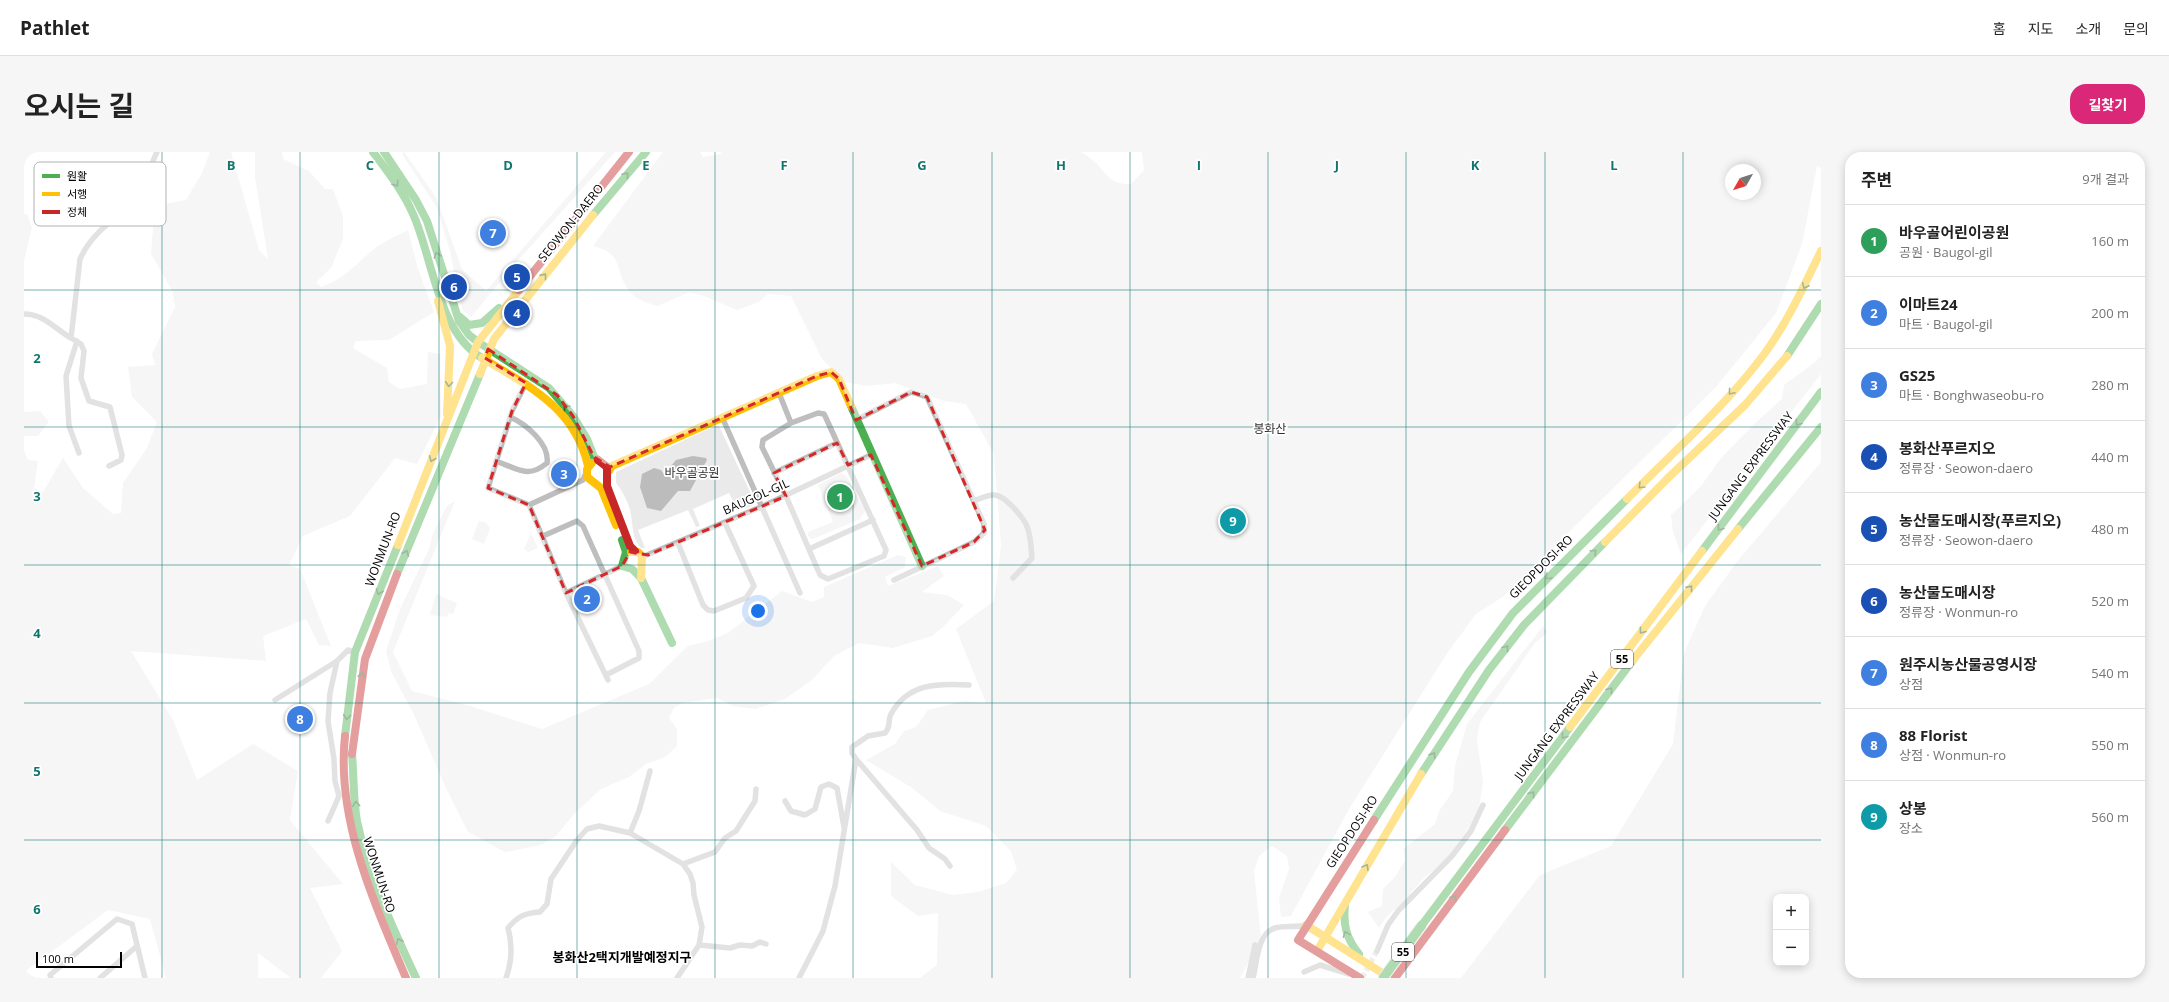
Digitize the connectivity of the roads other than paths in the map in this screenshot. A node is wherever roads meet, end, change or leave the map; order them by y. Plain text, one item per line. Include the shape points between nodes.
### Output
1 (157, 152) edge
2 (373, 152) edge
3 (629, 152) edge
4 (646, 152) edge
5 (385, 155) edge
6 (153, 162) edge
7 (417, 224) junction
8 (106, 226) edge
9 (1821, 250) edge
10 (511, 298) junction
11 (1821, 304) edge
12 (454, 306) junction
13 (24, 314) edge
14 (71, 338) junction
15 (77, 341) junction
16 (478, 342) junction
17 (488, 349) junction
18 (473, 352) junction
19 (485, 358) junction
20 (526, 383) junction
21 (1821, 392) edge
22 (779, 393) junction
23 (510, 417) junction
24 (722, 417) junction
25 (856, 420) junction
26 (447, 423) junction
27 (791, 423) junction
28 (1821, 427) edge
29 (837, 443) junction
30 (79, 453) dead end
31 (871, 455) junction
32 (496, 461) junction
33 (848, 465) junction
34 (109, 466) dead end
35 (606, 468) junction
36 (774, 473) junction
37 (589, 477) junction
38 (786, 496) junction
39 (974, 501) junction
40 (529, 504) junction
41 (763, 506) junction
42 (873, 520) junction
43 (725, 523) junction
44 (543, 536) junction
45 (678, 543) junction
46 (808, 549) junction
47 (642, 557) junction
48 (627, 564) junction
49 (922, 566) junction
50 (604, 576) junction
51 (641, 578) junction
52 (1013, 578) dead end
53 (894, 580) dead end
54 (566, 593) junction
55 (800, 593) dead end
56 (672, 643) dead end
57 (355, 652) junction
58 (337, 661) junction
59 (969, 685) dead end
60 (275, 700) dead end
61 (856, 759) junction
62 (650, 771) dead end
63 (756, 789) dead end
64 (342, 795) junction
65 (785, 801) dead end
66 (1483, 805) dead end
67 (328, 821) dead end
68 (844, 829) junction
69 (630, 833) junction
70 (683, 864) junction
71 (950, 866) dead end
72 (1346, 900) junction
73 (1306, 925) junction
74 (1427, 927) junction
75 (1295, 928) junction
76 (1325, 936) junction
77 (1298, 940) junction
78 (766, 944) dead end
79 (698, 945) junction
80 (1255, 945) dead end
81 (137, 946) junction
82 (1317, 951) junction
83 (1377, 951) tunnel mouth
84 (1365, 961) junction
85 (1304, 972) dead end
86 (51, 978) edge
87 (100, 978) edge
88 (145, 978) edge
89 (412, 978) edge
90 (506, 978) edge
91 (677, 978) edge
92 (799, 978) edge
93 (1248, 978) edge
94 (1253, 978) edge
95 (1359, 978) edge
96 (1383, 978) edge
97 (1390, 978) edge
98 (1395, 978) edge

1 - 6 street
2 - 5 main road
3 - 10 main road, SEOWON-DAERO
17 -> 4 main road, SEOWON-DAERO
5 -> 7 main road
12 -> 5 main road via 427,221
7 - 18 main road via 451,321
7 -> 26 main road via 450,346
8 - 14 street via 85,248 80,259
9 -> 73 main road, GIEOPDOSI-RO via 1795,306 1751,370 1706,419 1513,612 1469,672
10 - 12 main road via 478,325 469,325
10 - 16 main road, SEOWON-DAERO
72 -> 11 main road via 1432,756 1489,670 1524,624 1658,488 1745,405 1781,365
12 - 16 main road via 459,321
13 - 14 street via 41,317
14 - 15 street
15 - 30 street via 66,376 68,426
15 - 34 street via 84,351 81,378 89,401 110,407 122,455 121,460
16 - 17 main road
16 - 18 main road, SEOWON-DAERO
17 - 19 main road, SEOWON-DAERO
35 -> 17 main road via 592,453 587,438 574,416 556,395 533,377
18 - 19 main road
18 - 26 main road, WONMUN-RO
19 - 20 main road
89 -> 19 main road, WONMUN-RO via 376,890 357,820 353,777 354,732 365,659 399,568
20 - 23 street
20 - 37 main road via 548,399 565,418 583,446
21 -> 74 main road, JUNGANG EXPRESSWAY / 55
22 - 24 main road
22 - 25 main road via 831,372 839,379
22 - 27 street
23 - 32 street
23 - 32 street via 520,421 543,445 548,454 547,463 538,471 528,472
24 - 35 main road
24 - 41 street
25 - 31 main road
25 - 39 street via 911,392 927,397
26 -> 57 main road, WONMUN-RO
27 - 29 street via 821,413 826,418
27 - 36 street via 763,440 762,446
74 -> 28 main road, JUNGANG EXPRESSWAY / 55 via 1647,641
29 - 33 street
29 - 36 street
31 - 33 street, BAUGOL-GIL
31 - 49 main road
32 - 40 street via 488,488
33 - 38 street, BAUGOL-GIL
33 - 42 street
35 - 37 main road
35 - 37 main road via 602,483
35 - 47 main road via 609,491 630,546
36 - 38 street
37 - 40 street
37 - 48 main road via 601,488 626,549
38 - 41 street, BAUGOL-GIL
38 - 46 street
39 - 49 street via 984,524 982,535 974,542
39 - 52 street via 990,494 997,495 1005,500 1026,525 1032,558
40 - 44 street
41 - 43 street, BAUGOL-GIL
41 - 55 street
42 - 46 street
42 - 46 street via 885,547 884,556 828,579 820,575
43 - 45 street, BAUGOL-GIL
43 - 45 street via 754,586 746,598 714,611 708,610 703,605
44 - 50 street via 577,521 581,523
44 - 54 street
45 - 47 street, BAUGOL-GIL
47 - 48 main road via 638,569
47 - 48 main road via 630,552
47 - 51 main road
48 - 50 street
48 - 51 main road
49 - 53 street
50 - 54 street
50 - 54 street via 639,651 639,658 607,677
51 - 56 main road
57 - 58 street via 348,650
57 -> 64 main road, WONMUN-RO
58 - 60 street
58 - 64 street via 330,693 328,721 335,781
59 - 61 street via 952,684 919,688 907,694 890,716 890,728 885,733 868,736 852,747
61 - 68 street
61 - 71 street via 917,830 929,848 945,859
62 - 69 street
63 - 70 street via 755,801 736,831 725,838 715,852
64 - 67 street
64 - 89 main road, WONMUN-RO via 373,899
65 - 68 street via 791,811 805,814 815,810 821,787 829,784 837,788
66 - 83 street via 1471,831 1452,856 1398,911 1388,925
68 - 92 street via 835,886 824,931
69 - 70 street
69 - 90 street via 599,826 587,829 577,840 551,879 547,904 540,912 527,913 517,918 508,928 512,940 512,963
70 - 79 street via 690,874 700,914 702,927
72 - 76 main road
84 -> 72 main road via 1344,932
73 - 75 street
73 - 76 main road
73 - 77 main road, GIEOPDOSI-RO
74 - 96 main road, JUNGANG EXPRESSWAY / 55, bridge
74 - 98 main road, JUNGANG EXPRESSWAY / 55
75 - 77 street
75 - 94 street via 1275,928 1269,931 1260,947
76 - 82 main road
76 - 84 main road
77 - 82 main road
78 - 79 street via 760,942 752,946 740,945 730,948
79 - 91 street
80 - 93 street
81 - 86 street via 132,924 117,919 50,975
81 - 87 street
81 - 88 street
82 - 95 main road
84 - 97 main road
85 - 95 street via 1320,965

